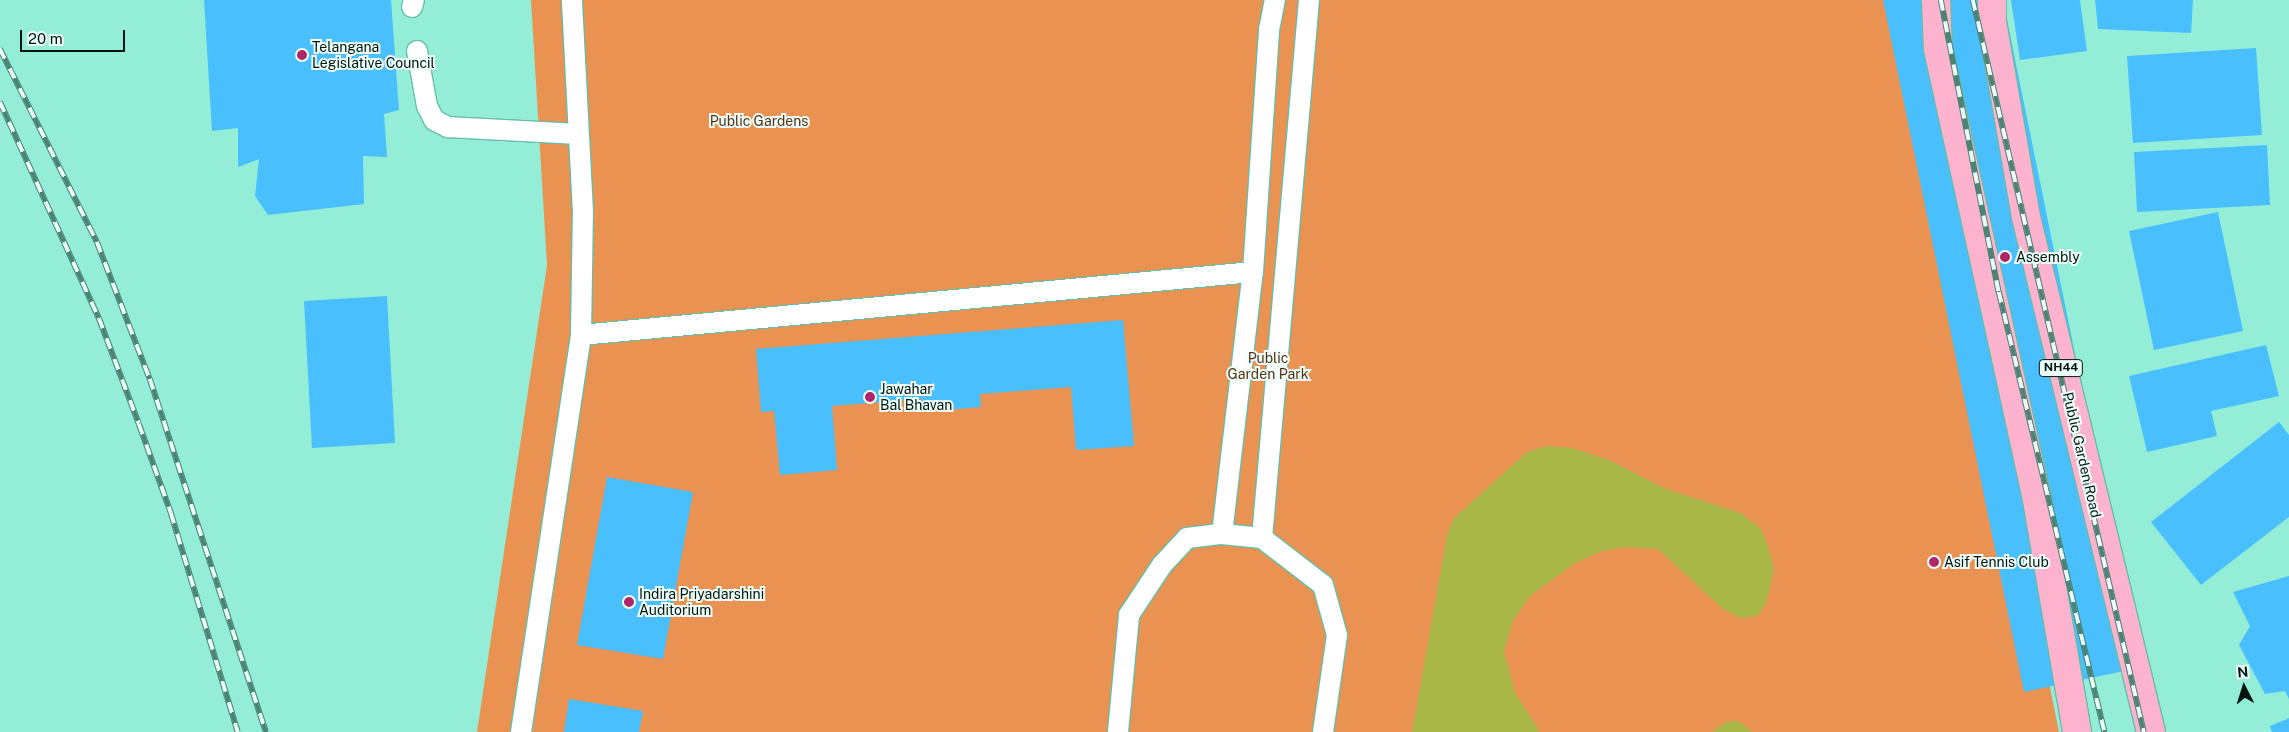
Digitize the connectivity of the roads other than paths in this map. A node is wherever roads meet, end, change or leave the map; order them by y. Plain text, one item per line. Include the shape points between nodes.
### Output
1 (572, 0) edge
2 (1275, 0) edge
3 (1309, 0) edge
4 (1936, 0) edge
5 (1992, 0) edge
6 (417, 51) dead end
7 (578, 134) junction
8 (1253, 272) junction
9 (581, 336) junction
10 (1222, 534) junction
11 (1262, 538) junction
12 (521, 732) edge
13 (1118, 732) edge
14 (1323, 732) edge
15 (2078, 732) edge
16 (2151, 732) edge

1 - 7 lane
2 - 8 lane via 1269,30
3 - 11 lane
4 - 15 highway via 1938,49 2036,494
5 - 16 highway, Public Garden Road / NH44 via 1992,22 2026,217
6 - 7 lane via 427,106 434,120 448,127
7 - 9 lane via 583,212
8 - 9 lane
8 - 10 lane
9 - 12 lane
10 - 11 lane
10 - 13 lane via 1187,538 1162,565 1129,615
11 - 14 lane via 1323,585 1337,635

